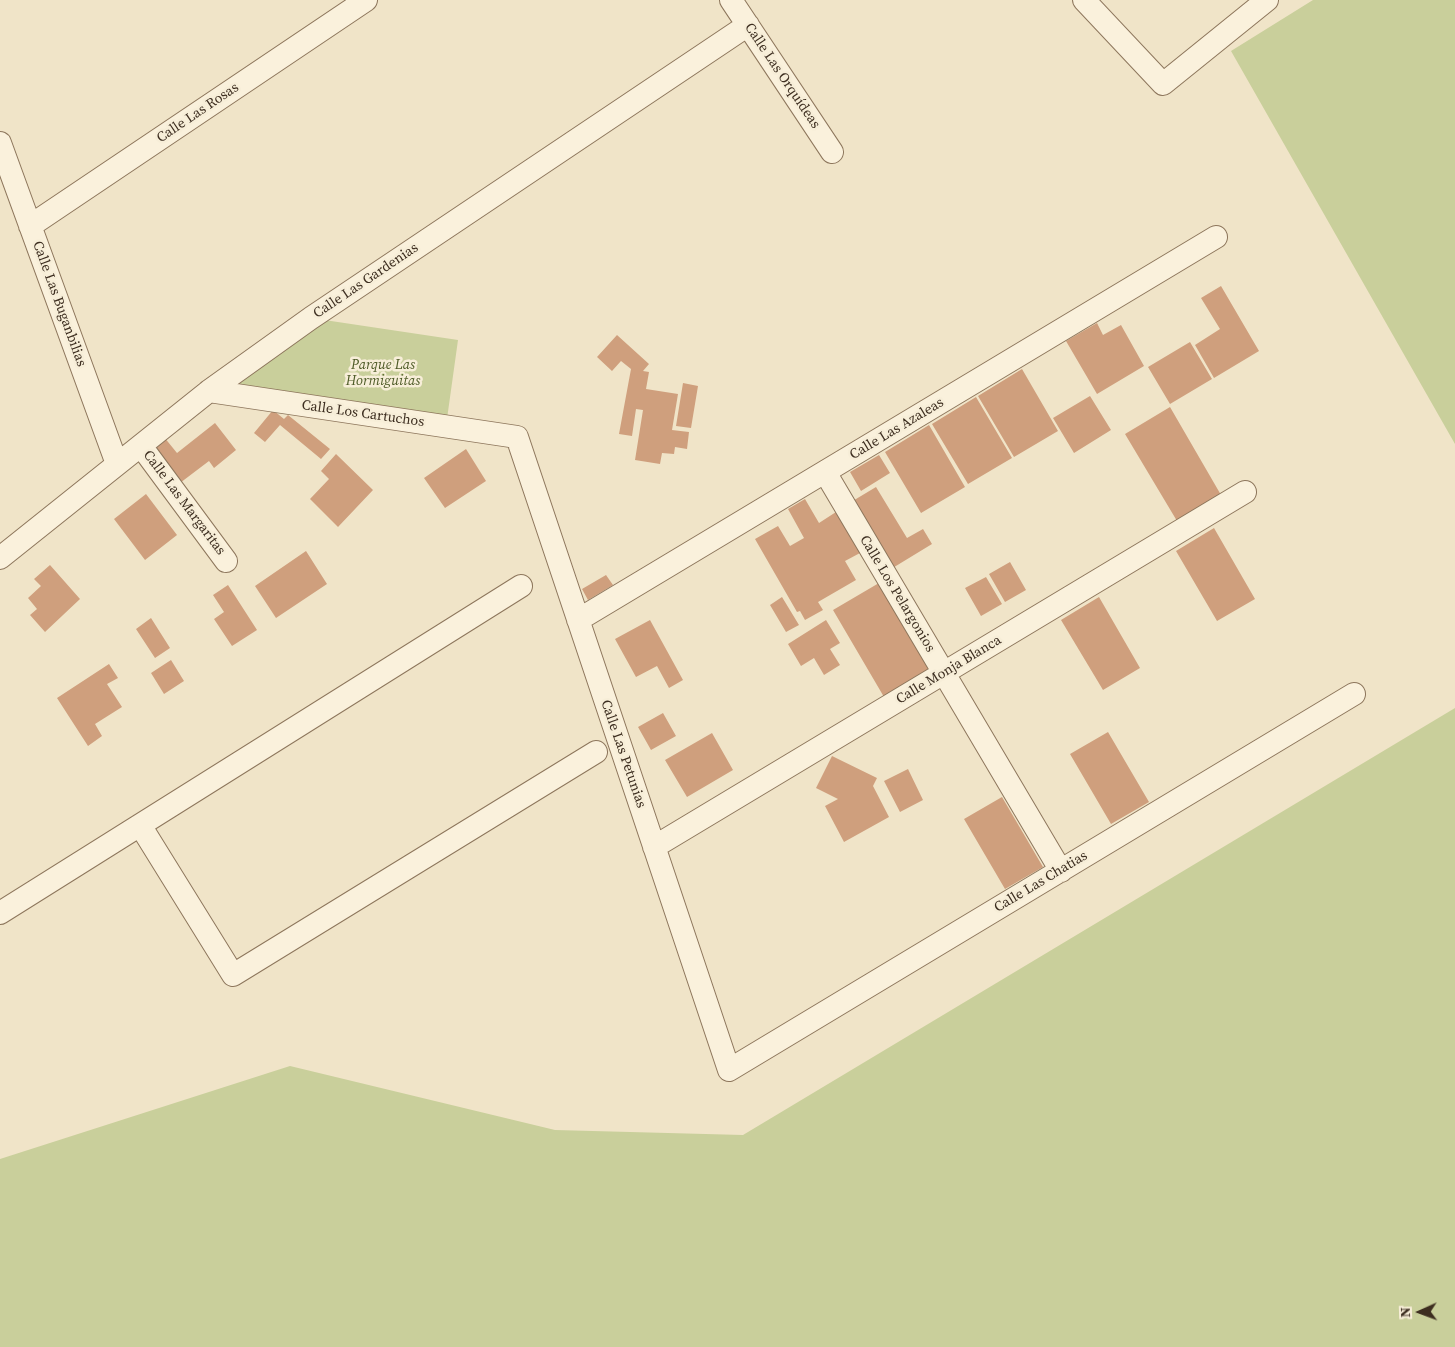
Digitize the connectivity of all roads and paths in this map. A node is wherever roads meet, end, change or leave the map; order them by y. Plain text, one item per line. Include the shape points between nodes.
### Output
1 (366, 0) edge
2 (731, 0) edge
3 (1084, 0) edge
4 (1267, 0) edge
5 (748, 25) junction
6 (0, 143) edge
7 (832, 152) dead end
8 (30, 226) junction
9 (1216, 237) dead end
10 (209, 391) junction
11 (517, 437) joint
12 (141, 446) junction
13 (117, 464) junction
14 (824, 472) junction
15 (1245, 492) dead end
16 (0, 558) edge
17 (226, 561) dead end
18 (521, 586) dead end
19 (578, 620) junction
20 (944, 673) junction
21 (1354, 694) dead end
22 (596, 752) dead end
23 (140, 825) junction
24 (654, 847) junction
25 (1061, 871) junction
26 (0, 913) edge
27 (728, 1070) joint

1 - 8 street, Calle Las Rosas
2 - 5 street, Calle Las Orquídeas
3 - 4 street via 1163,84
5 - 7 street, Calle Las Orquídeas
5 - 10 street, Calle Las Gardenias via 311,318
6 - 8 street, Calle Las Buganbilias
8 - 13 street, Calle Las Buganbilias
9 - 14 street, Calle Las Azaleas
10 - 11 street, Calle Los Cartuchos
10 - 12 street, Calle Las Gardenias
11 - 19 street, Calle Las Petunias
12 - 13 street, Calle Las Gardenias
12 - 17 street, Calle Las Margaritas
13 - 16 street, Calle Las Gardenias
14 - 19 street, Calle Las Azaleas
14 - 20 street, Calle Los Pelargonios
15 - 20 street, Calle Monja Blanca
18 - 23 street
19 - 24 street, Calle Las Petunias
20 - 24 street, Calle Monja Blanca
20 - 25 street, Calle Los Pelargonios
21 - 25 street, Calle Las Chatias
22 - 23 street via 233,975
23 - 26 street
24 - 27 street, Calle Las Petunias
25 - 27 street, Calle Las Chatias

